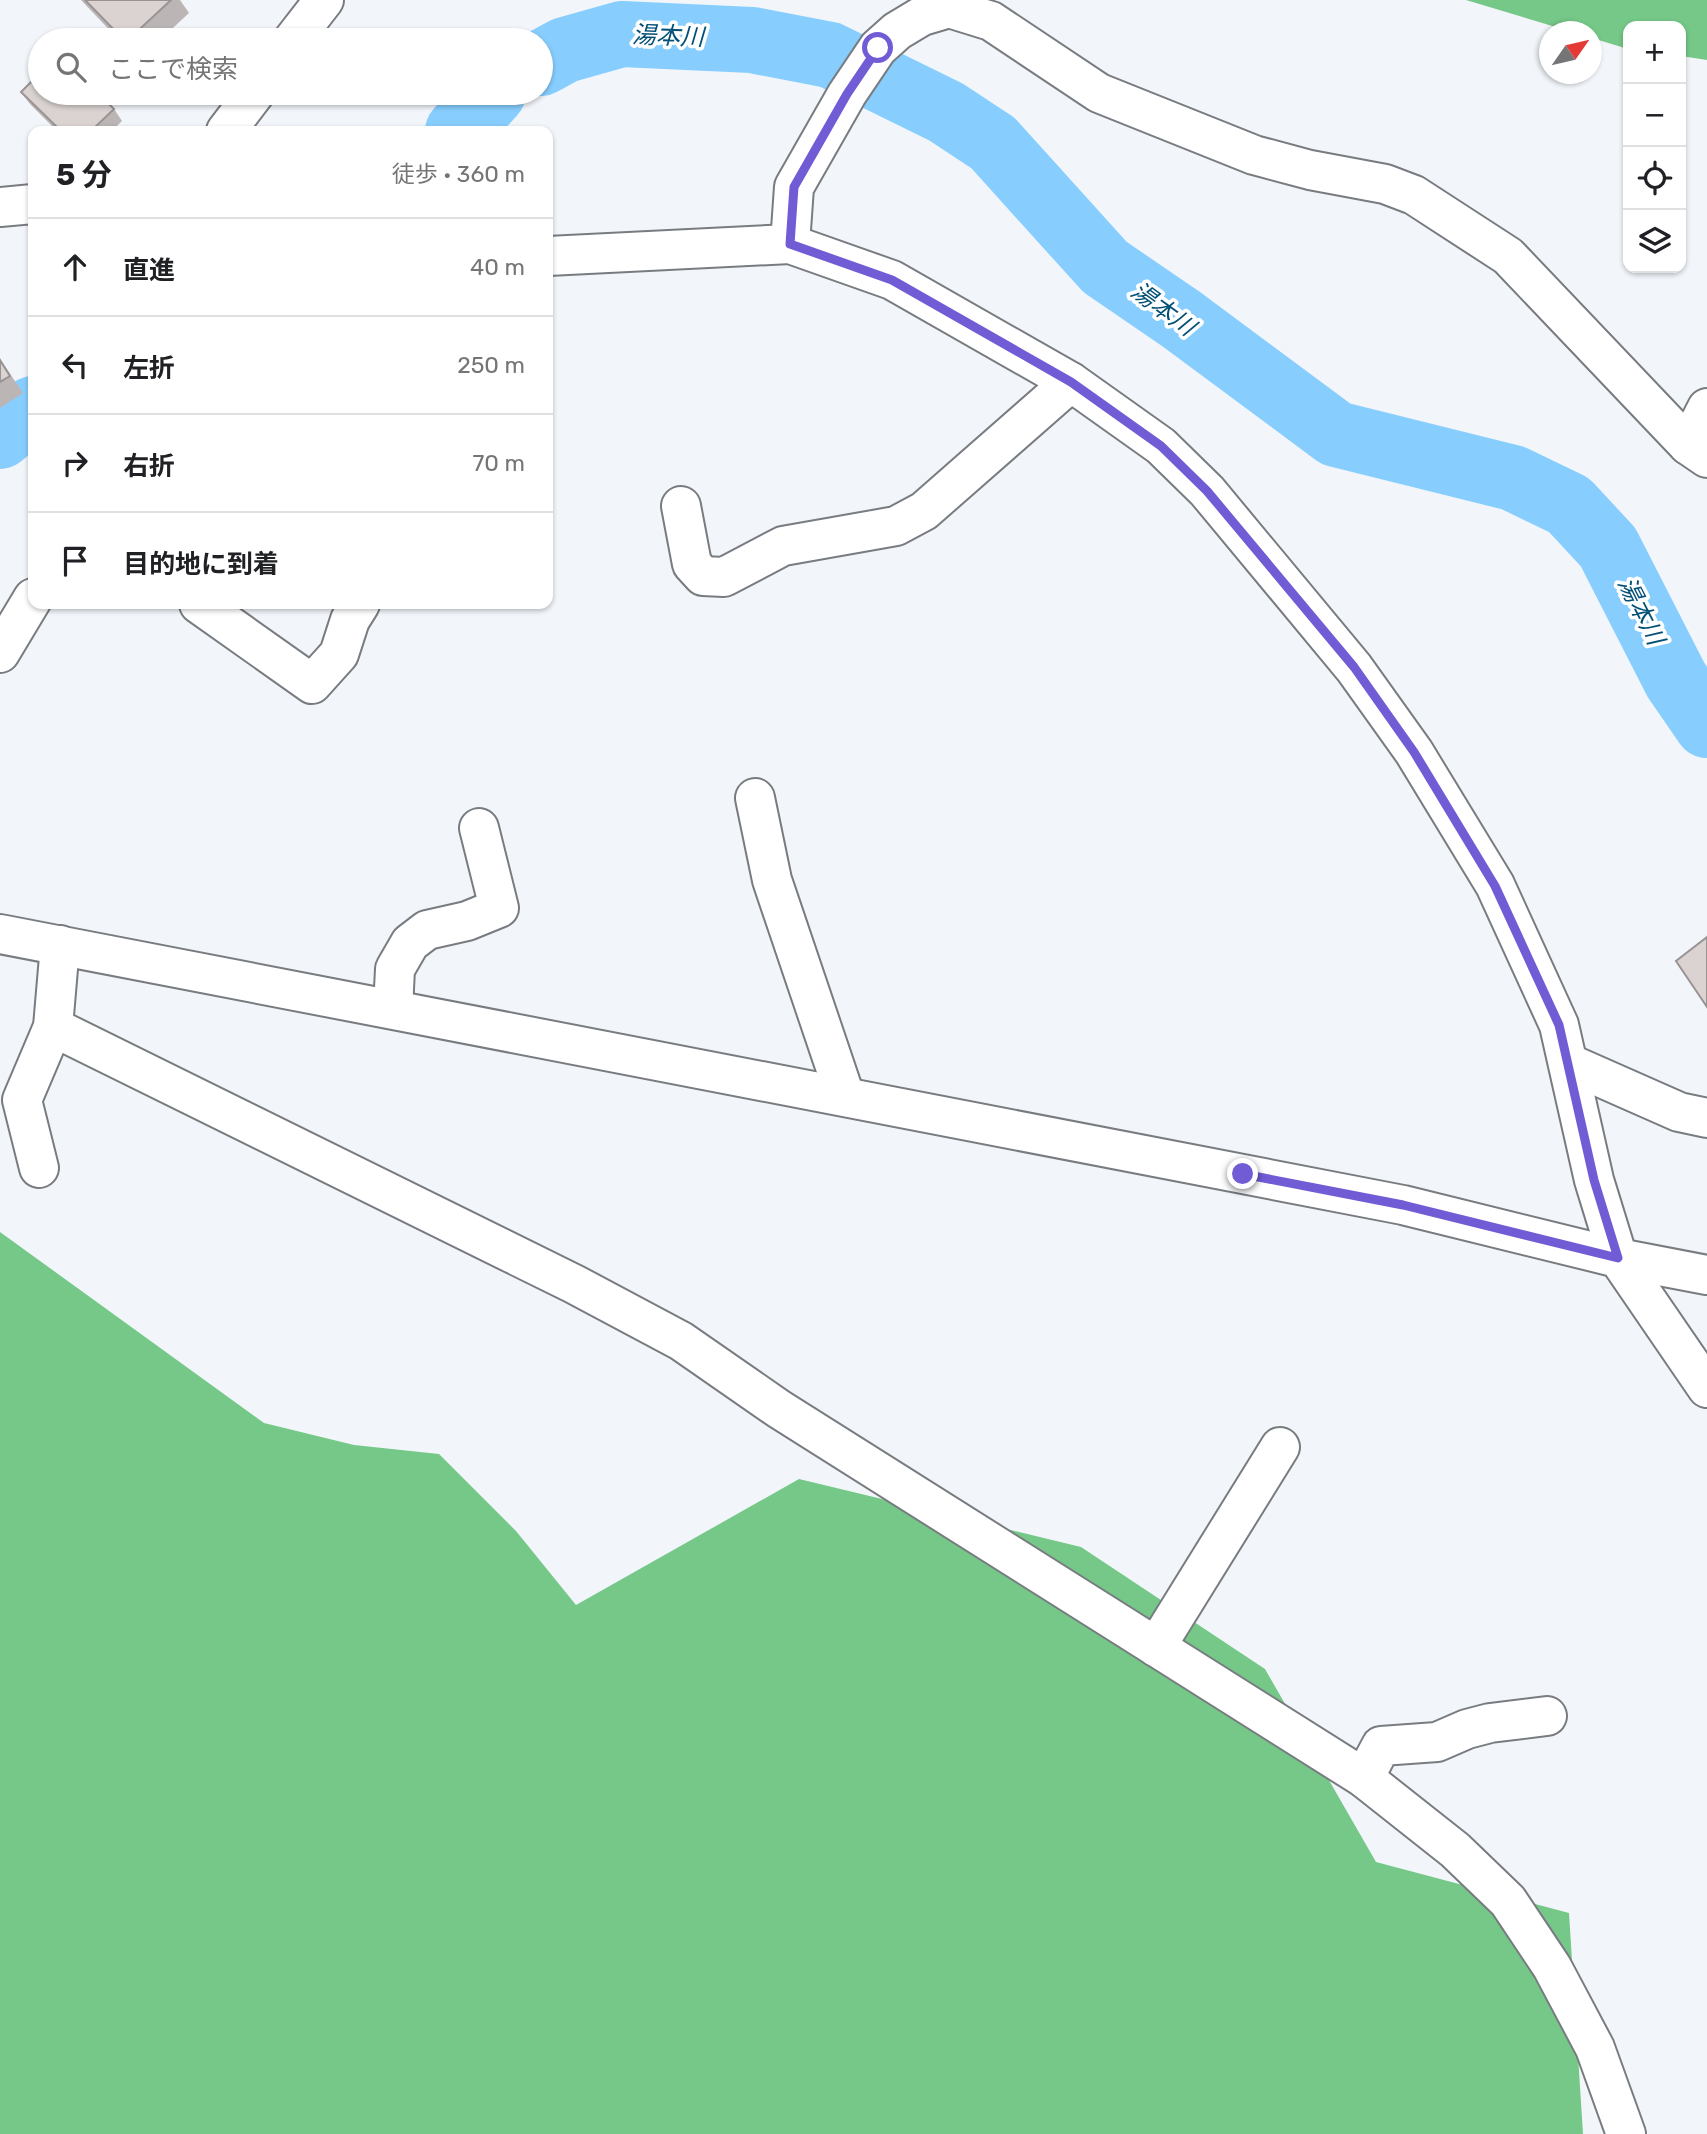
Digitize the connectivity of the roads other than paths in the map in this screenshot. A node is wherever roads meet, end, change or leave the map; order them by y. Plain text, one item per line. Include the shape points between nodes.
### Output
1 (324, 0) edge
2 (302, 28) edge
3 (246, 105) edge
4 (230, 126) edge
5 (28, 204) edge
6 (0, 207) edge
7 (790, 244) junction
8 (553, 256) edge
9 (1071, 382) junction
10 (1707, 408) edge
11 (1698, 452) edge
12 (681, 506) dead end
13 (28, 606) edge
14 (206, 609) edge
15 (357, 609) edge
16 (0, 653) edge
17 (755, 798) dead end
18 (479, 828) dead end
19 (0, 934) edge
20 (60, 946) junction
21 (393, 1009) junction
22 (53, 1027) junction
23 (1568, 1063) junction
24 (845, 1096) junction
25 (1707, 1118) edge
26 (39, 1168) dead end
27 (1618, 1258) junction
28 (1707, 1275) edge
29 (1707, 1388) edge
30 (1280, 1447) dead end
31 (1156, 1647) junction
32 (1547, 1716) dead end
33 (1364, 1778) junction
34 (1626, 2134) edge

1 - 2 street
3 - 4 street
5 - 6 street
7 - 8 street
7 - 9 street via 892,280
7 - 11 street via 794,187 847,94 878,48 897,31 922,16 949,8 991,21 1099,93 1254,155 1385,184 1414,195 1508,256
9 - 12 street via 924,511 897,526 783,546 724,577 703,576 692,564
9 - 23 street via 1161,446 1207,491 1354,667 1414,752 1495,886 1559,1025
10 - 11 street
13 - 16 street
14 - 15 street via 312,684 339,654
17 - 24 street via 772,880
18 - 21 street via 499,908 427,930 410,943 395,969
19 - 20 street
20 - 21 street
20 - 22 street
21 - 24 street
22 - 26 street via 22,1100
22 - 31 street via 681,1341 779,1409
23 - 25 street via 1679,1112
23 - 27 street via 1594,1180
24 - 27 street via 1403,1205
27 - 28 street
27 - 29 street
30 - 31 street
31 - 33 street
32 - 33 street via 1467,1728 1437,1742 1381,1746
33 - 34 street via 1455,1850 1508,1901 1552,1967 1595,2048

